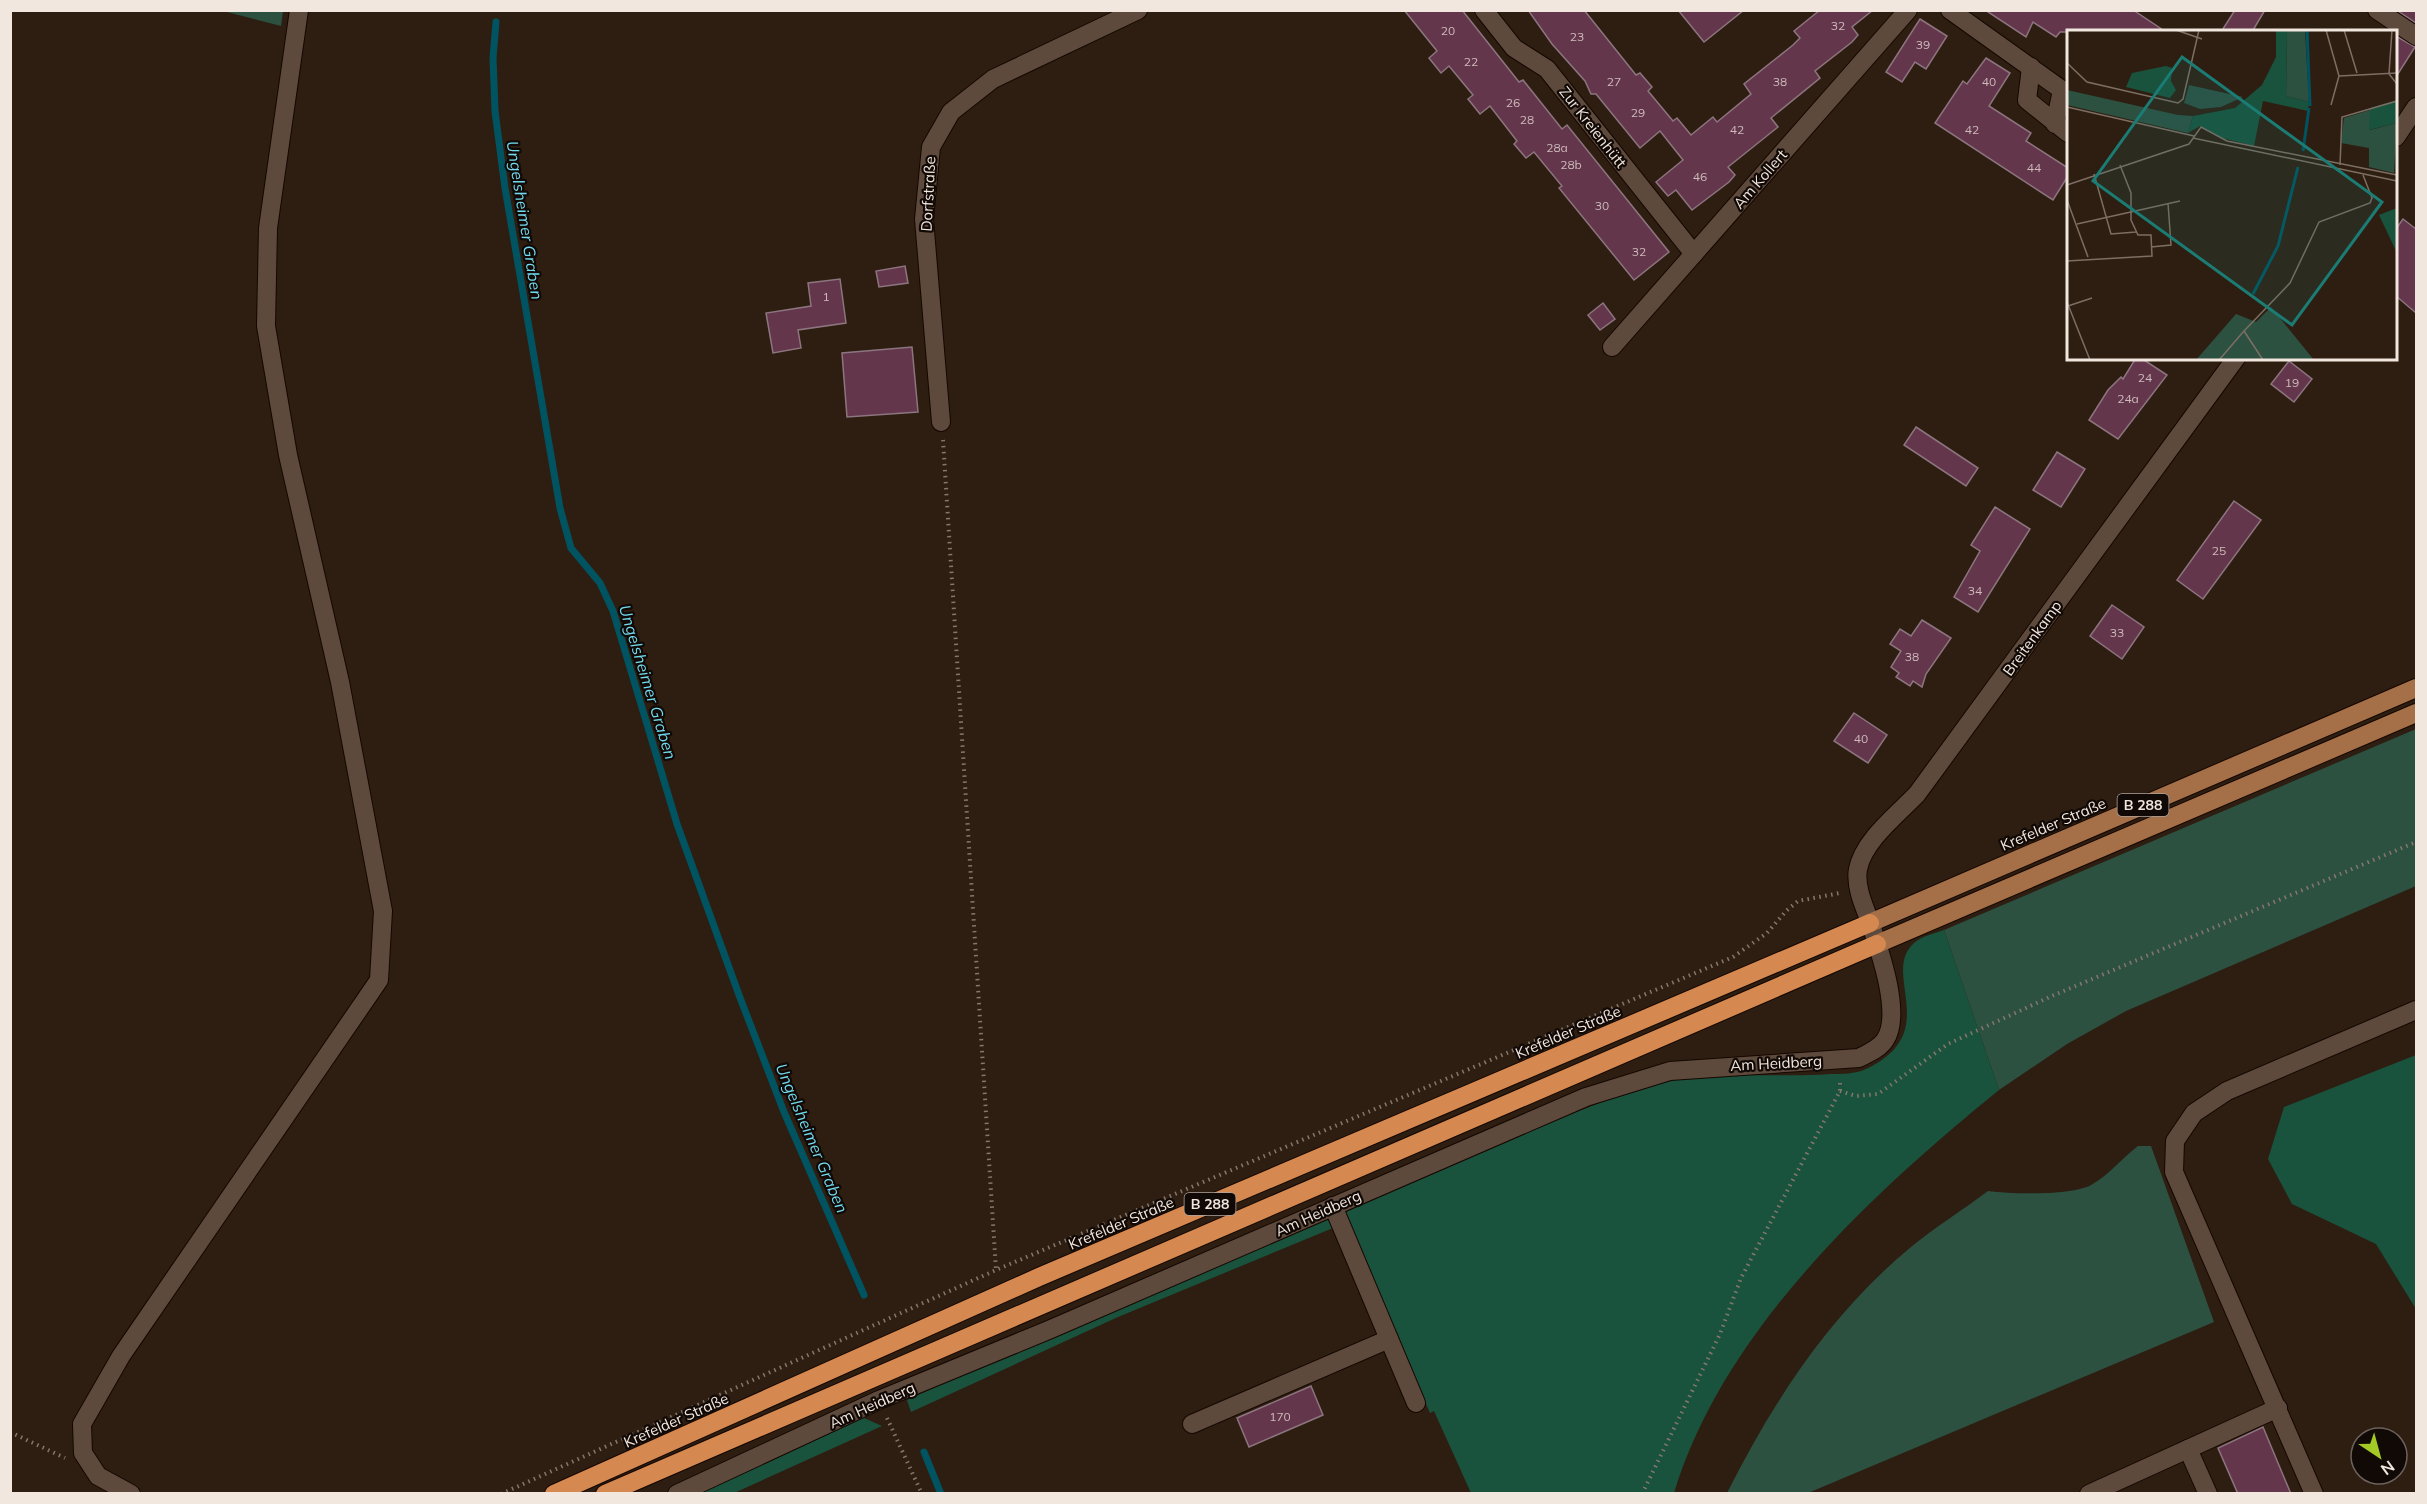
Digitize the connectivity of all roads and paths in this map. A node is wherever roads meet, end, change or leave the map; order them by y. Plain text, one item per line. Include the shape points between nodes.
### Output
1 (299, 10) edge
2 (1138, 10) edge
3 (1484, 10) edge
4 (1908, 10) edge
5 (1950, 10) edge
6 (2377, 10) edge
7 (2416, 36) edge
8 (2031, 67) junction
9 (2416, 107) edge
10 (2062, 129) edge
11 (2397, 136) edge
12 (1694, 254) junction
13 (1612, 347) dead end
14 (2235, 360) edge
15 (942, 422) joint
16 (2416, 688) edge
17 (2416, 714) edge
18 (2416, 842) edge
19 (1859, 891) junction
20 (1870, 923) junction
21 (1877, 945) junction
22 (2416, 1010) edge
23 (1333, 1206) junction
24 (996, 1270) junction
25 (1389, 1340) junction
26 (879, 1401) junction
27 (1416, 1403) dead end
28 (2278, 1408) junction
29 (1192, 1424) dead end
30 (10, 1432) edge
31 (2188, 1449) junction
32 (83, 1453) junction
33 (131, 1494) edge
34 (501, 1494) edge
35 (554, 1494) edge
36 (605, 1494) edge
37 (677, 1494) edge
38 (922, 1494) edge
39 (1642, 1494) edge
40 (2089, 1494) edge
41 (2208, 1494) edge
42 (2314, 1494) edge

1 - 32 street via 268,228 266,326 288,455 340,682 383,910 380,980 121,1356 82,1424
2 - 15 street, Dorfstraße via 993,79 951,112 931,147 924,219
3 - 12 street, Zur Kreienhütt via 1514,48 1547,69
4 - 12 street, Am Kollert
5 - 8 street
6 - 7 street
8 - 10 street via 2062,90
8 - 10 street via 2026,100
9 - 11 street
12 - 13 street, Am Kollert
14 - 19 street, Breitenkamp via 1917,794 1866,848 1858,870
15 - 24 path
16 - 20 main road, Krefelder Straße / B 288
17 - 21 main road, B 288
18 - 39 path via 1948,1044 1878,1094 1856,1096 1840,1091 1741,1278 1720,1334
19 - 20 street, Breitenkamp
19 - 24 path via 1798,902 1767,933 1733,957
20 - 21 street
20 - 35 highway, Krefelder Straße / B 288 via 1061,1268
21 - 23 street, Am Heidberg via 1887,982 1891,1024 1886,1039 1859,1058 1670,1071 1586,1097
21 - 36 highway, B 288
22 - 28 street via 2227,1091 2194,1113 2175,1141 2174,1172
23 - 25 street
23 - 26 street, Am Heidberg
24 - 34 path
25 - 27 street
25 - 29 street
26 - 37 street, Am Heidberg
26 - 38 path
28 - 31 street
28 - 42 street
30 - 32 path via 63,1459
31 - 40 street
31 - 41 street
32 - 33 street via 98,1476

